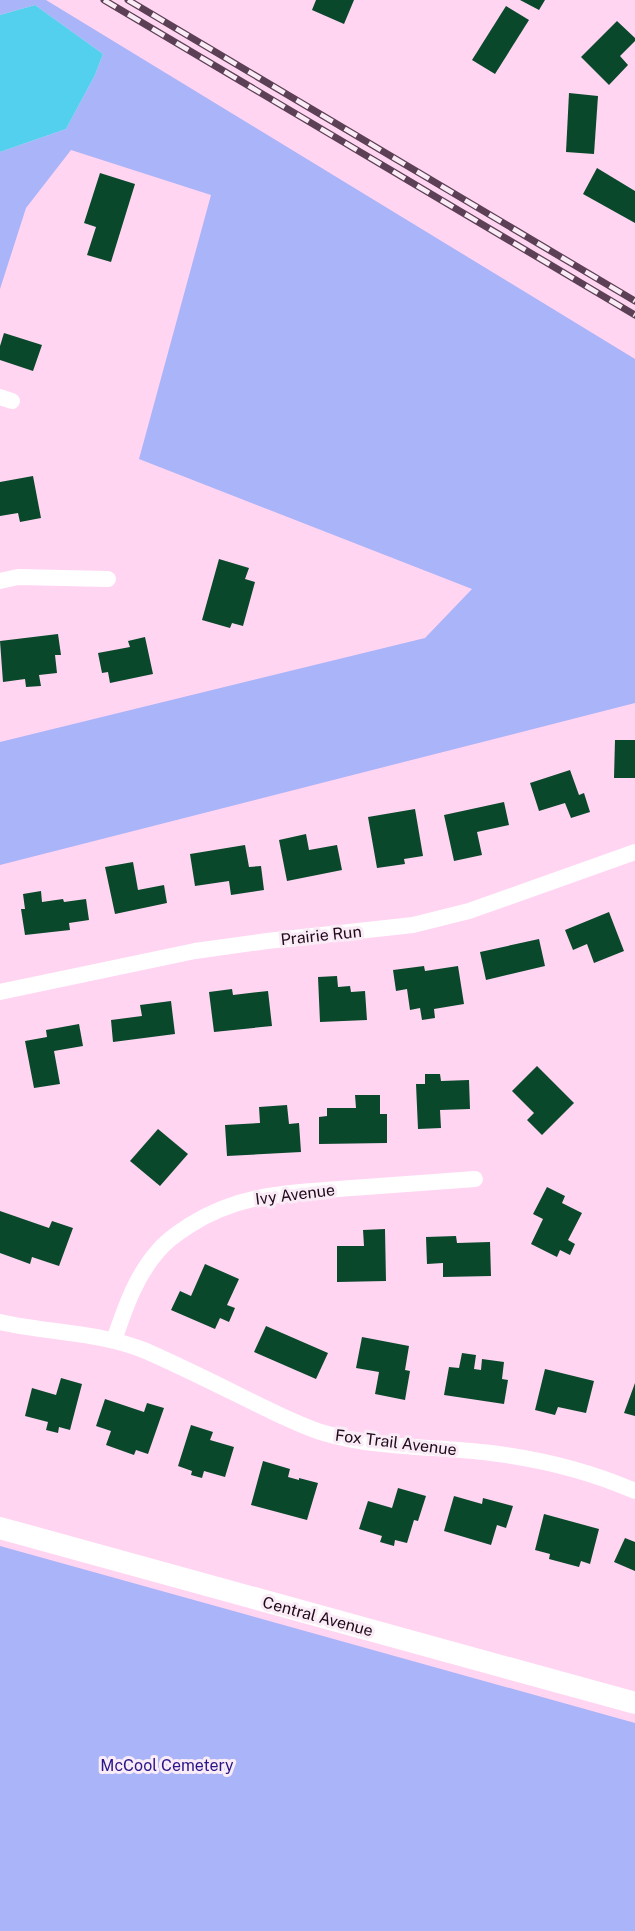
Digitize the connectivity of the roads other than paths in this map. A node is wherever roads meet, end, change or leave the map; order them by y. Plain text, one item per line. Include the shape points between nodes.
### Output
1 (108, 579) dead end
2 (0, 580) edge
3 (635, 852) edge
4 (0, 992) edge
5 (475, 1179) dead end
6 (0, 1322) edge
7 (107, 1339) junction
8 (635, 1491) edge
9 (0, 1528) edge
10 (635, 1703) edge

1 - 2 street
3 - 4 street, Prairie Run via 469,910 413,925 195,951
5 - 7 street, Ivy Avenue via 269,1195 232,1203 197,1221 159,1249 143,1270
6 - 7 street
7 - 8 street, Fox Trail Avenue via 145,1351 322,1433 366,1442 528,1459 581,1471
9 - 10 street, Central Avenue

